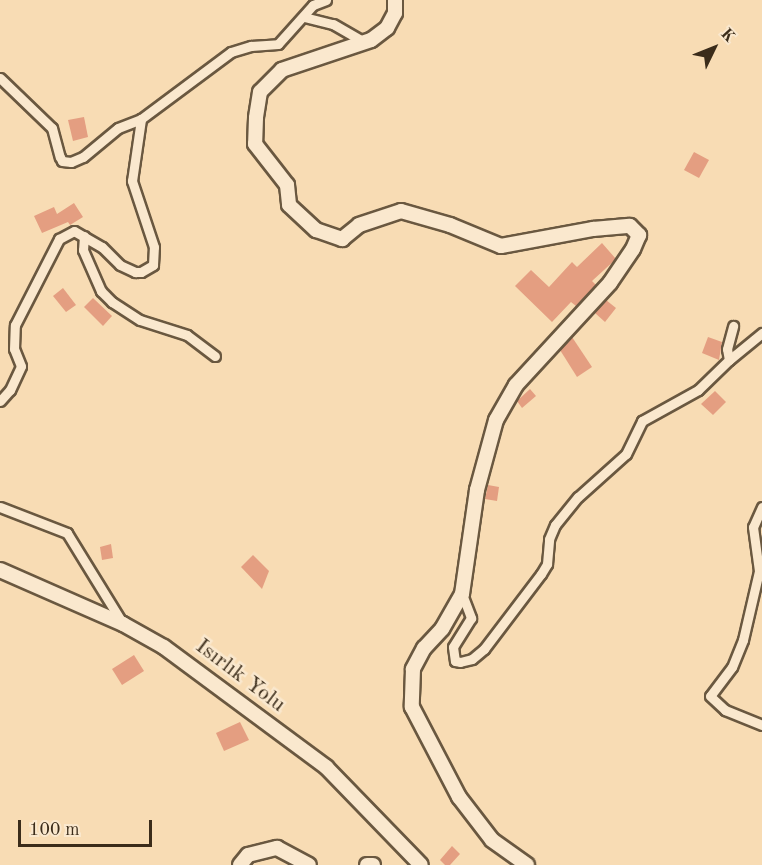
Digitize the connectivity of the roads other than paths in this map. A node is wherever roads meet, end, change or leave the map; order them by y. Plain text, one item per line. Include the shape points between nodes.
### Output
1 (326, 0) edge
2 (395, 0) edge
3 (304, 17) junction
4 (364, 42) junction
5 (0, 78) edge
6 (141, 119) junction
7 (84, 236) junction
8 (733, 326) dead end
9 (762, 333) edge
10 (216, 356) dead end
11 (729, 360) junction
12 (0, 401) edge
13 (0, 507) edge
14 (762, 507) edge
15 (0, 570) edge
16 (462, 594) junction
17 (123, 624) junction
18 (762, 725) edge
19 (240, 865) edge
20 (309, 865) edge
21 (367, 865) edge
22 (374, 865) edge
23 (421, 865) edge
24 (527, 865) edge

1 - 3 street via 313,5
2 - 4 street via 395,13 387,27
3 - 4 street via 333,24
3 - 6 street via 278,44 231,52
4 - 16 street via 282,70 261,92 255,144 287,185 289,205 316,230 342,239 359,225 401,211 501,246 630,226 639,235 610,283 516,385 496,420 477,490
5 - 6 street via 52,128 62,161 83,157 118,128
6 - 7 street via 132,181 154,247 153,265 135,272
7 - 10 street via 83,250 101,291 112,302 140,320 187,335
7 - 12 street via 74,231 67,233 59,238 46,259 15,325 14,349 21,366
8 - 11 street via 727,349
9 - 11 street
11 - 16 street via 699,390 642,421 620,461 578,497 555,525 549,539 547,564 541,574 484,649 472,659 460,662 455,661 453,647 471,618
13 - 17 street via 67,533
14 - 18 street via 753,527 759,571 743,640 732,667 710,696 725,710
15 - 17 street, Isırlık Yolu
16 - 24 street via 413,669 412,707 459,798 492,840
17 - 23 street, Isırlık Yolu via 164,646 326,767
19 - 20 street via 248,855 277,848
21 - 22 street

